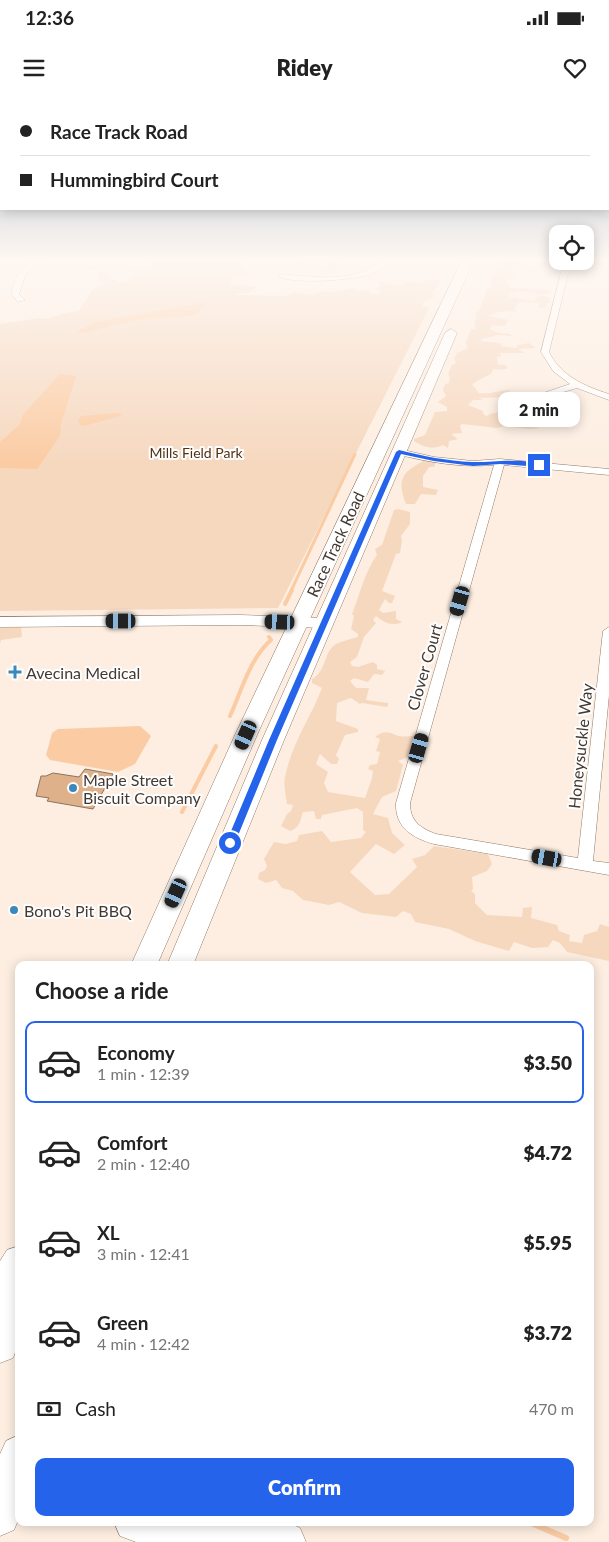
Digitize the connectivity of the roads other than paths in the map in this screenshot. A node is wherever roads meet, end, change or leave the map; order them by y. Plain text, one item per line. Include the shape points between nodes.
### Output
1 (439, 327) edge
2 (453, 327) edge
3 (551, 327) edge
4 (578, 385) junction
5 (536, 397) dead end
6 (609, 397) edge
7 (399, 452) junction
8 (500, 462) junction
9 (609, 472) edge
10 (0, 622) edge
11 (312, 623) junction
12 (609, 631) edge
13 (607, 676) edge
14 (585, 865) junction
15 (609, 869) edge
16 (170, 906) junction
17 (202, 912) junction
18 (146, 961) edge
19 (182, 961) edge
20 (15, 1268) edge
21 (0, 1292) edge
22 (15, 1298) edge
23 (0, 1345) edge
24 (15, 1470) edge
25 (5, 1509) edge
26 (185, 1526) edge
27 (198, 1527) edge
28 (286, 1542) edge

1 - 11 main road, Race Track Road
2 - 7 main road, Race Track Road
3 - 4 street via 545,352 557,371
4 - 5 street
4 - 6 street
7 - 8 street via 473,464
7 - 11 main road, Race Track Road
8 - 9 street
8 - 14 street, Clover Court via 403,803 403,816 414,831 434,839
10 - 11 street via 240,620
11 - 16 main road, Race Track Road via 246,735
11 - 17 main road, Race Track Road via 273,740
12 - 13 street, Honeysuckle Way
13 - 14 street, Honeysuckle Way
14 - 15 street, Clover Court
16 - 17 main road
16 - 18 main road, Race Track Road
17 - 19 main road, Race Track Road
20 - 21 main road
22 - 23 main road
24 - 25 main road
26 - 27 main road
27 - 28 main road

